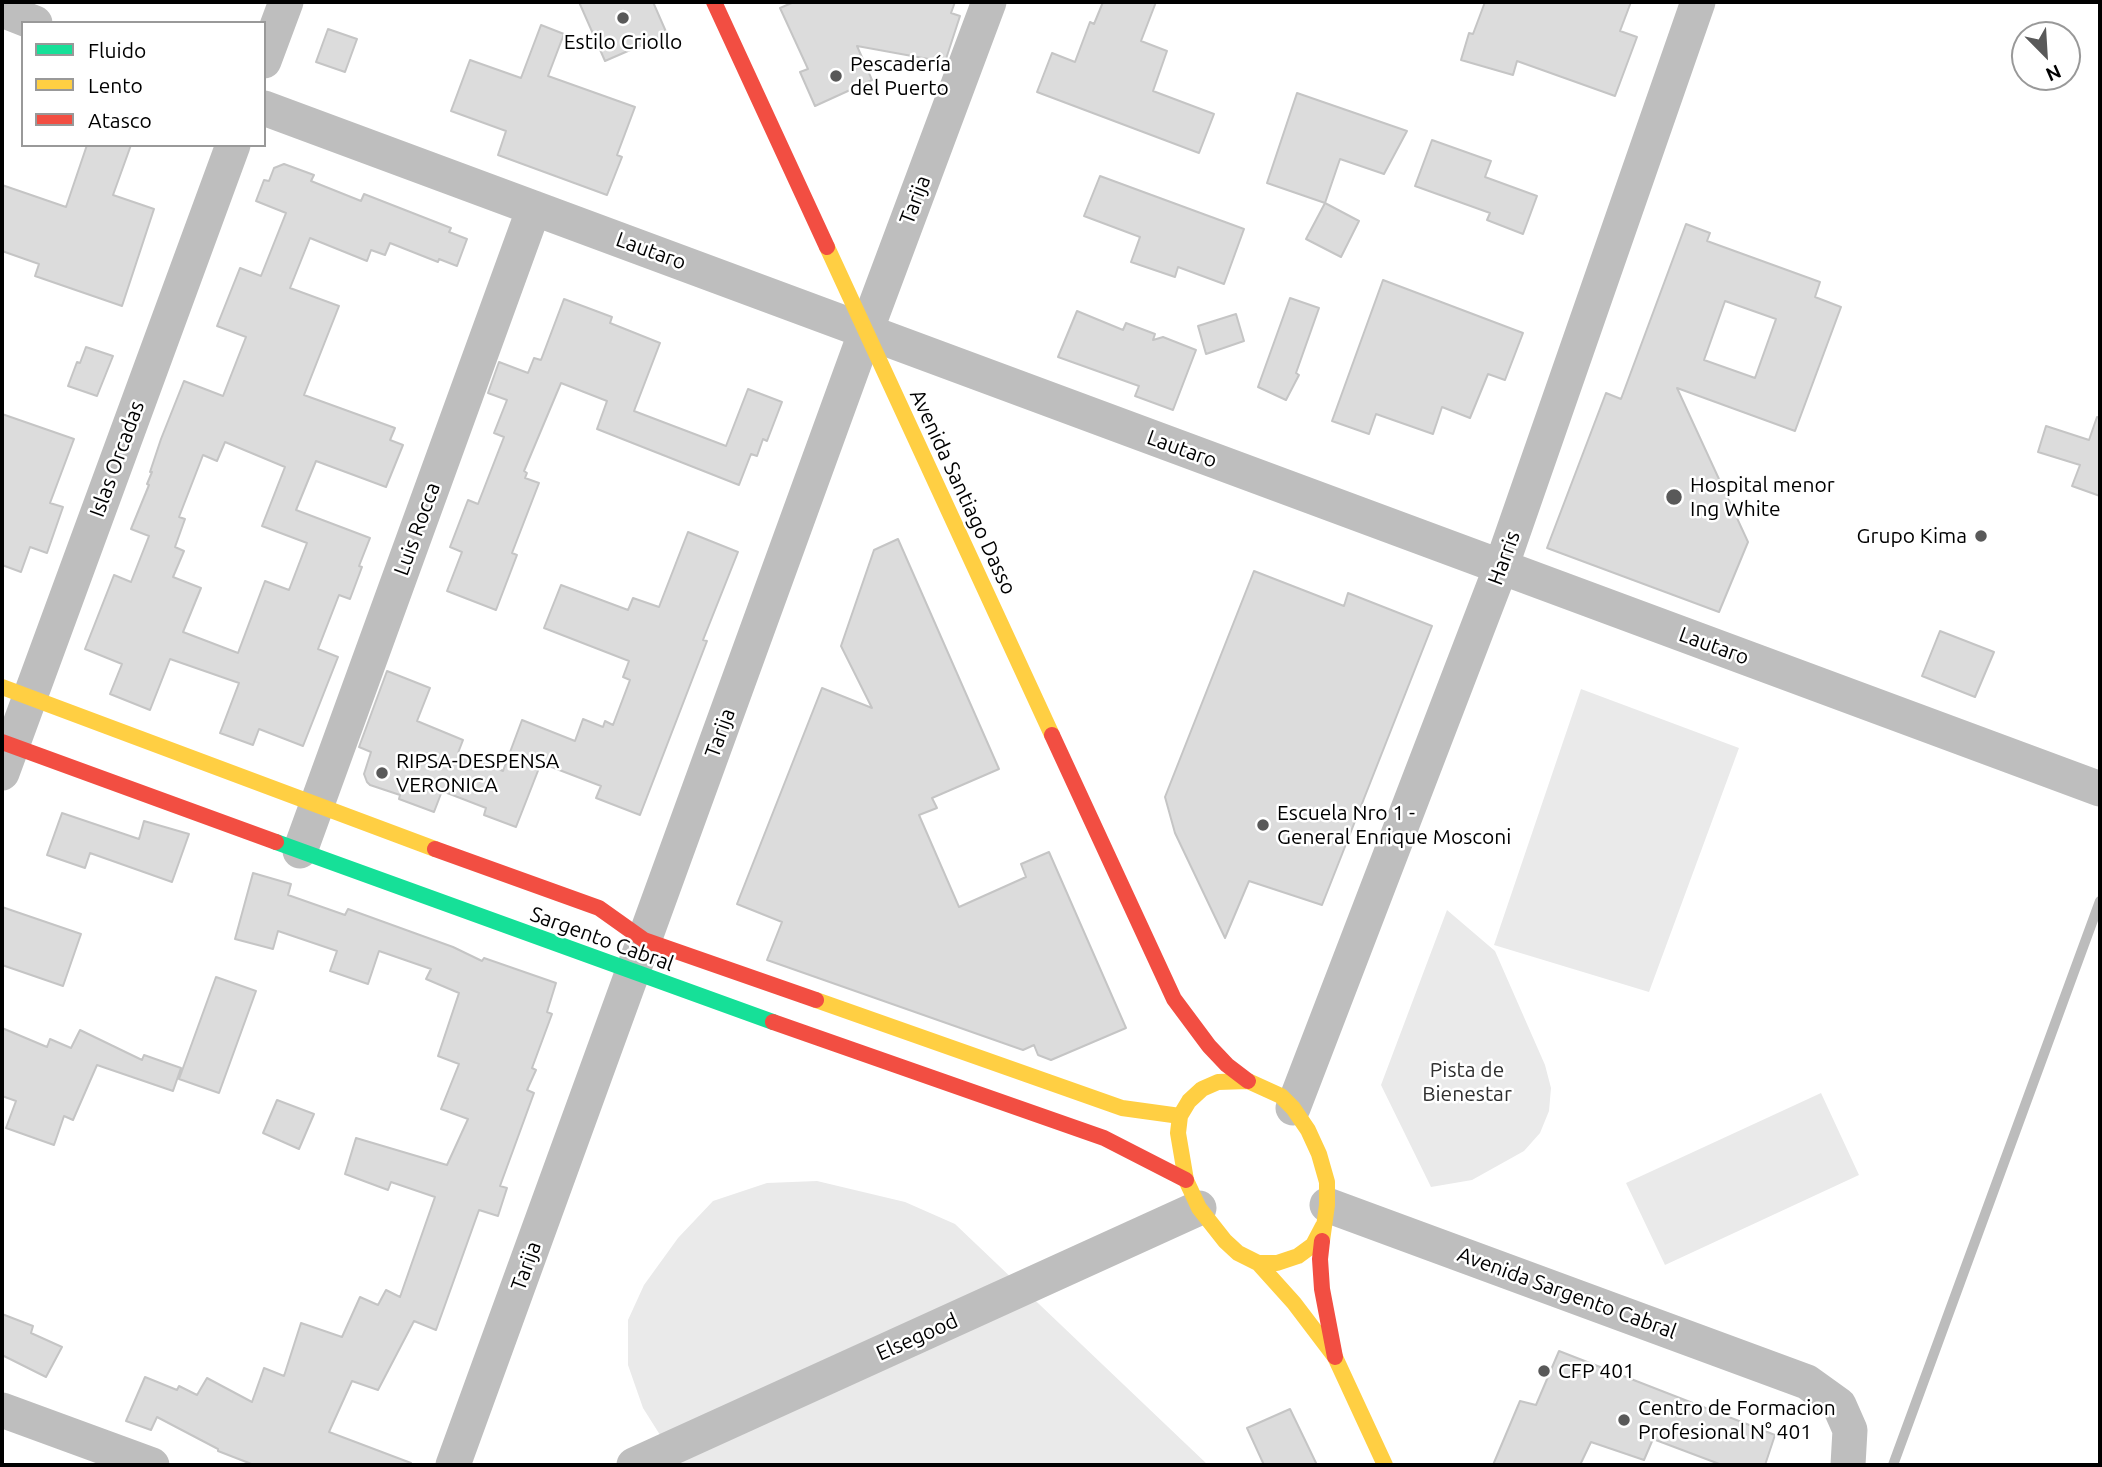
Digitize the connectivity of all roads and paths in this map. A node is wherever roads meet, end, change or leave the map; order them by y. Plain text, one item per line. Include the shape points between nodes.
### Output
1 (286, 2) edge
2 (714, 2) edge
3 (989, 2) edge
4 (1699, 2) edge
5 (2, 10) edge
6 (30, 21) edge
7 (266, 56) edge
8 (266, 109) edge
9 (232, 147) edge
10 (534, 208) junction
11 (866, 331) junction
12 (1501, 567) junction
13 (16, 692) edge
14 (5, 753) edge
15 (2100, 789) edge
16 (316, 806) junction
17 (300, 851) junction
18 (644, 940) junction
19 (632, 973) junction
20 (1174, 999) junction
21 (1183, 1040) dead end
22 (1189, 1078) dead end
23 (1248, 1080) junction
24 (1189, 1101) junction
25 (1293, 1108) junction
26 (1180, 1116) junction
27 (1193, 1194) junction
28 (1325, 1216) junction
29 (1258, 1263) junction
30 (1335, 1357) junction
31 (2, 1410) edge
32 (152, 1465) edge
33 (453, 1465) edge
34 (634, 1465) edge
35 (1385, 1465) edge
36 (1848, 1465) edge

1 - 7 street
2 - 11 street, Avenida Santiago Dasso
3 - 11 street, Tarija
4 - 12 street, Harris
5 - 6 street
8 - 10 street, Lautaro
9 - 13 street, Islas Orcadas
10 - 11 street, Lautaro
10 - 16 street, Luis Rocca
11 - 12 street, Lautaro
11 - 18 street, Tarija
11 - 20 street, Avenida Santiago Dasso
12 - 15 street, Lautaro
12 - 25 street, Harris
13 - 14 street, Islas Orcadas
13 - 16 street, Sargento Cabral
14 - 17 street, Sargento Cabral
16 - 17 street, Luis Rocca
16 - 18 street, Sargento Cabral via 599,908
17 - 19 street, Sargento Cabral
18 - 19 street, Tarija
18 - 26 street, Sargento Cabral via 1122,1108
19 - 27 street, Sargento Cabral via 1104,1138
19 - 33 street, Tarija
20 - 21 street, Avenida Santiago Dasso
20 - 23 street, Avenida Santiago Dasso via 1209,1046
22 - 24 street
23 - 24 street via 1218,1082
23 - 25 street, Avenida Santiago Dasso via 1281,1096
24 - 26 street
25 - 28 street, Avenida Santiago Dasso via 1319,1154 1327,1182
26 - 27 street, Avenida Santiago Dasso via 1178,1133
27 - 29 street, Avenida Santiago Dasso via 1225,1241
27 - 34 street, Elsegood
28 - 29 street via 1313,1245 1298,1256
28 - 30 street, Avenida Santiago Dasso via 1322,1289
28 - 36 street, Avenida Sargento Cabral via 1807,1382 1839,1405 1850,1430
29 - 30 street, Avenida Santiago Dasso
30 - 35 street, Avenida Santiago Dasso
31 - 32 street

